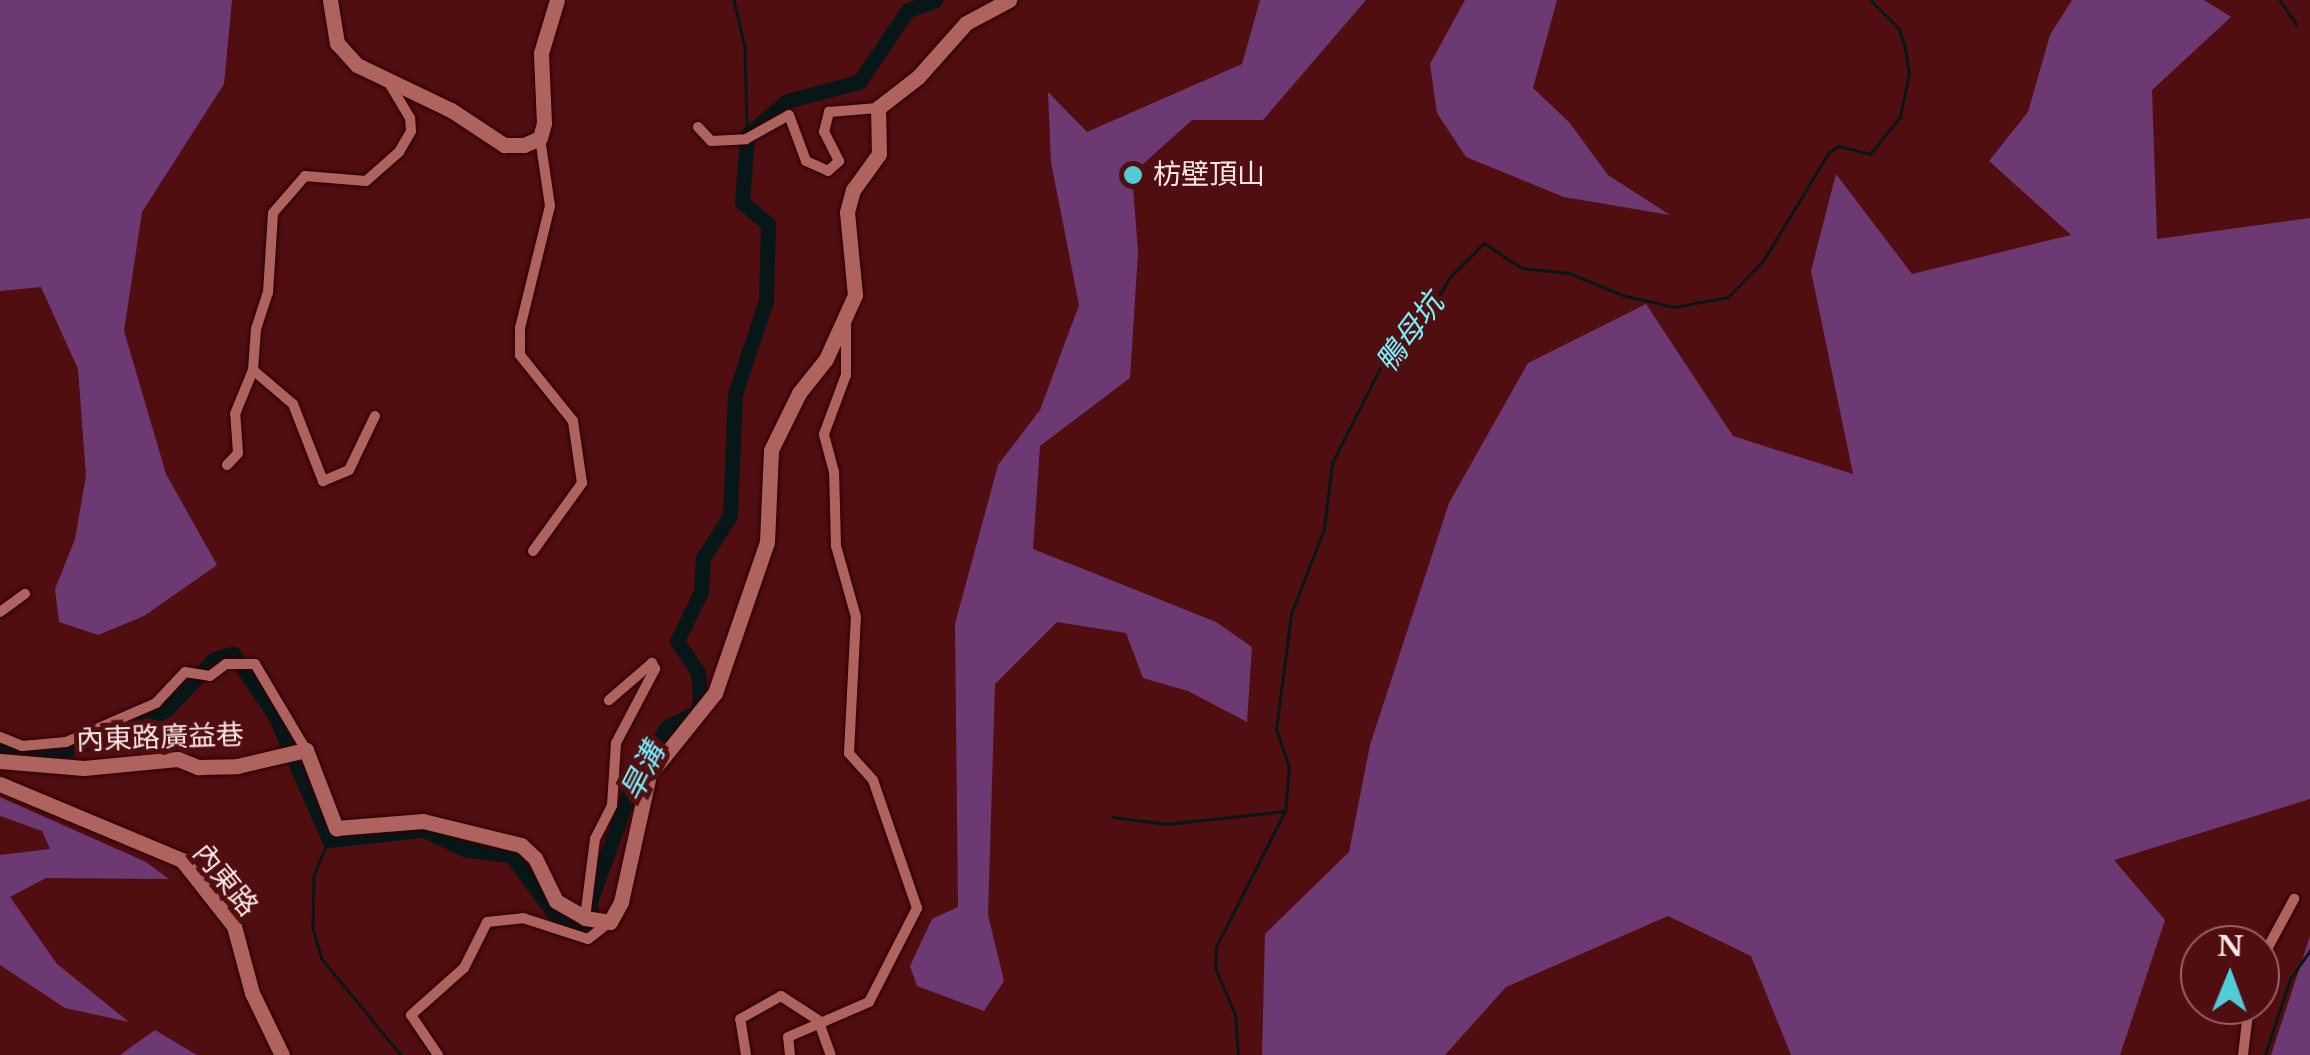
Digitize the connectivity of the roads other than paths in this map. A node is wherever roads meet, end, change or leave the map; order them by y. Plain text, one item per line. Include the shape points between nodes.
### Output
1 (330, 0) edge
2 (557, 0) edge
3 (1009, 0) edge
4 (392, 86) junction
5 (878, 108) junction
6 (698, 127) dead end
7 (540, 138) junction
8 (846, 314) junction
9 (253, 370) junction
10 (375, 416) dead end
11 (227, 466) dead end
12 (533, 551) dead end
13 (25, 594) dead end
14 (0, 612) edge
15 (609, 700) dead end
16 (0, 737) edge
17 (306, 750) junction
18 (0, 761) edge
19 (0, 784) edge
20 (2294, 899) dead end
21 (584, 918) junction
22 (610, 922) junction
23 (2280, 925) edge
24 (818, 1020) junction
25 (2246, 1025) edge
26 (282, 1055) edge
27 (438, 1055) edge
28 (746, 1055) edge
29 (790, 1055) edge
30 (831, 1055) edge
31 (2242, 1055) edge

1 - 4 street via 340,49
2 - 7 street via 542,53 546,105
3 - 5 street via 966,23 918,78
4 - 7 street via 450,110 504,145
4 - 9 street via 410,118 399,152 366,181 304,176 274,213 272,270
5 - 6 street via 829,112 824,132 839,161 828,171 806,161 789,116 746,140 711,141
5 - 8 street via 880,154 854,190 848,212 856,268
7 - 12 street via 550,206 520,328 520,355 573,421 582,483
8 - 22 street via 771,450 766,542 747,598 703,714 648,774 621,902
8 - 24 street via 846,375 824,434 834,472 836,546 856,617 849,753 873,780 917,908 869,1002
9 - 10 street via 294,404 323,481 349,470
9 - 11 street via 235,414 238,454
13 - 14 street
15 - 21 street via 652,663 655,669 616,743 612,805 596,839
16 - 17 street via 22,746 66,742 156,704 184,672 210,676 226,664 254,664
17 - 18 street, 內東路廣益巷 via 237,766 198,767 178,758 84,768
17 - 21 street via 336,828 423,821 521,845 535,858 556,902
19 - 26 street, 內東路 via 182,860 234,926 256,1005
20 - 23 street
21 - 22 street
22 - 27 street via 588,940 523,918 487,922 464,968 410,1014
24 - 28 street via 782,996 740,1019
24 - 29 street via 788,1036
24 - 30 street
25 - 31 street

